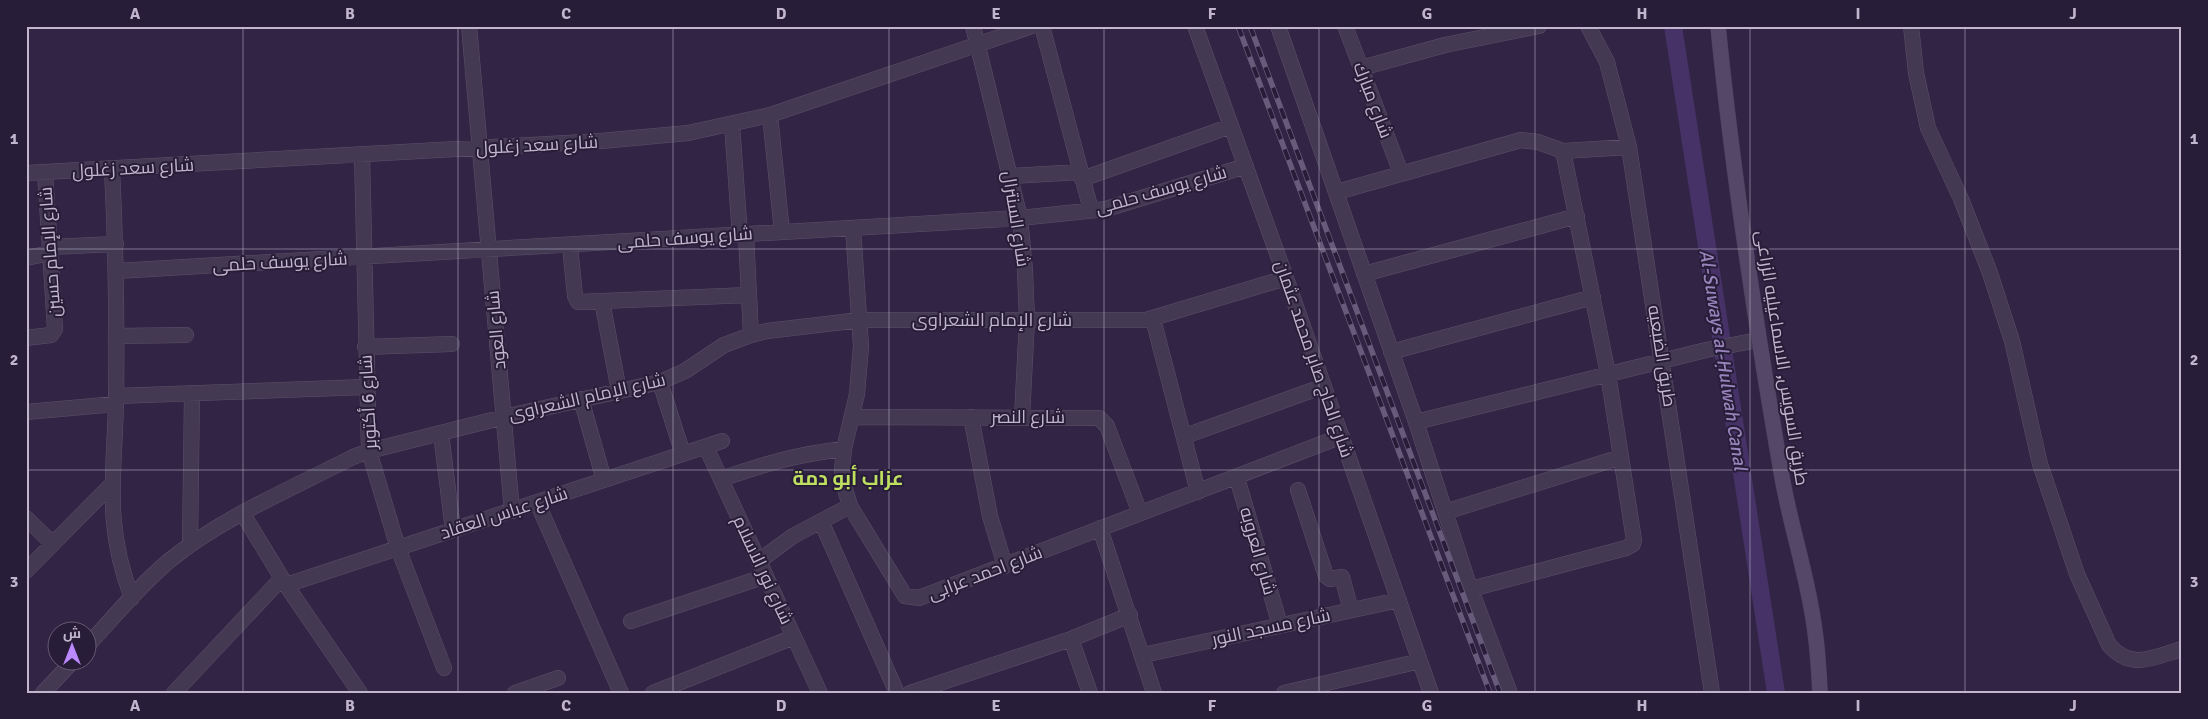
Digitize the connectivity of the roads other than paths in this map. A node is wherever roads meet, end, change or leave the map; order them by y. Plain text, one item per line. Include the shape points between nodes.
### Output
1 (469, 26) edge
2 (973, 26) edge
3 (1032, 26) edge
4 (1042, 26) edge
5 (1194, 26) edge
6 (1278, 26) edge
7 (1345, 26) edge
8 (1588, 26) edge
9 (1718, 26) edge
10 (1911, 26) edge
11 (1536, 27) edge
12 (979, 45) junction
13 (1361, 68) junction
14 (770, 115) junction
15 (732, 125) junction
16 (1231, 126) junction
17 (1629, 147) junction
18 (481, 148) junction
19 (1563, 151) junction
20 (362, 155) junction
21 (1246, 166) junction
22 (112, 169) junction
23 (45, 172) junction
24 (26, 173) edge
25 (1402, 173) junction
26 (1010, 176) junction
27 (1081, 176) junction
28 (1337, 192) junction
29 (1091, 210) junction
30 (1577, 216) junction
31 (1020, 218) junction
32 (854, 228) junction
33 (782, 232) junction
34 (743, 235) junction
35 (116, 244) junction
36 (570, 246) junction
37 (50, 250) junction
38 (488, 251) junction
39 (26, 258) edge
40 (364, 258) junction
41 (117, 271) junction
42 (1364, 274) junction
43 (1286, 278) junction
44 (749, 295) junction
45 (1593, 297) junction
46 (602, 301) junction
47 (1154, 319) junction
48 (860, 320) junction
49 (1026, 320) junction
50 (186, 335) dead end
51 (751, 335) junction
52 (116, 336) junction
53 (26, 338) edge
54 (1758, 340) junction
55 (452, 344) dead end
56 (366, 347) junction
57 (1391, 352) junction
58 (1663, 360) junction
59 (1608, 374) junction
60 (660, 382) junction
61 (1324, 386) junction
62 (366, 387) junction
63 (619, 391) junction
64 (192, 393) junction
65 (581, 399) junction
66 (116, 400) junction
67 (26, 412) edge
68 (504, 417) junction
69 (852, 417) junction
70 (971, 417) junction
71 (1022, 417) junction
72 (1416, 422) junction
73 (441, 433) junction
74 (1185, 436) junction
75 (1342, 436) junction
76 (722, 441) dead end
77 (706, 447) junction
78 (844, 449) junction
79 (369, 451) junction
80 (683, 454) junction
81 (1621, 458) junction
82 (1237, 478) junction
83 (720, 479) junction
84 (604, 480) junction
85 (111, 485) junction
86 (1298, 490) dead end
87 (1198, 492) junction
88 (537, 502) junction
89 (850, 506) junction
90 (512, 510) junction
91 (1445, 512) junction
92 (1140, 513) junction
93 (243, 514) junction
94 (26, 518) edge
95 (821, 521) junction
96 (1100, 528) junction
97 (453, 530) junction
98 (53, 544) junction
99 (190, 545) junction
100 (398, 548) junction
101 (759, 561) junction
102 (1005, 566) junction
103 (26, 571) edge
104 (766, 576) junction
105 (284, 581) junction
106 (1471, 589) junction
107 (132, 598) junction
108 (1399, 600) junction
109 (1351, 610) junction
110 (1130, 615) junction
111 (631, 621) dead end
112 (1280, 625) junction
113 (98, 634) edge
114 (794, 636) junction
115 (1071, 639) junction
116 (2182, 650) edge
117 (1143, 655) junction
118 (1420, 661) junction
119 (444, 668) dead end
120 (62, 672) edge
121 (558, 678) dead end
122 (42, 693) edge
123 (174, 693) edge
124 (360, 693) edge
125 (515, 693) edge
126 (621, 693) edge
127 (653, 693) edge
128 (820, 693) edge
129 (897, 693) edge
130 (910, 693) edge
131 (1090, 693) edge
132 (1154, 693) edge
133 (1284, 693) edge
134 (1431, 693) edge
135 (1510, 693) edge
136 (1712, 693) edge
137 (1820, 693) edge

1 - 18 street, شارع العود
2 - 12 street, شارع السنترال
3 - 12 street, شارع سعد زغلول
4 - 27 street
5 - 16 street, شارع الحاج صابر محمد عثمان
6 - 28 street
7 - 13 street, شارع مبارك
8 - 17 street, طريق الضبعيه via 1607,62
9 - 54 main road, طريق السويس, الاسماعيليه الزراعى
10 - 116 street via 1916,73 1928,128 1962,199 2010,332 2040,464 2077,574 2109,645 2118,655 2126,660 2137,660
11 - 13 street via 1445,45
12 - 14 street, شارع سعد زغلول
12 - 26 street, شارع السنترال
13 - 25 street, شارع مبارك
14 - 15 street, شارع سعد زغلول
14 - 33 street
15 - 18 street, شارع سعد زغلول via 645,138
15 - 34 street
16 - 21 street, شارع الحاج صابر محمد عثمان
16 - 27 street
17 - 19 street
17 - 58 street, طريق الضبعيه
18 - 20 street, شارع سعد زغلول
18 - 38 street, شارع العود
19 - 25 street via 1521,140
19 - 30 street
20 - 22 street, شارع سعد زغلول
20 - 40 street, شارع 6 أكتوبر
21 - 29 street, شارع يوسف حلمى via 1106,209
21 - 43 street, شارع الحاج صابر محمد عثمان
22 - 23 street, شارع سعد زغلول
22 - 35 street
23 - 24 street, شارع سعد زغلول
23 - 37 street, شارع الإمام حسين
25 - 28 street
26 - 27 street
26 - 31 street, شارع السنترال
27 - 29 street
28 - 42 street
29 - 31 street, شارع يوسف حلمى
30 - 42 street
30 - 45 street
31 - 32 street, شارع يوسف حلمى
31 - 49 street, شارع السنترال
32 - 33 street, شارع يوسف حلمى
32 - 48 street, شارع احمد عرابى
33 - 34 street, شارع يوسف حلمى
34 - 36 street, شارع يوسف حلمى
34 - 44 street
35 - 37 street
35 - 41 street
36 - 38 street, شارع يوسف حلمى
36 - 46 street via 576,299 582,302
37 - 39 street
37 - 53 street, شارع الإمام حسين via 54,332 48,336
38 - 40 street, شارع يوسف حلمى
38 - 68 street, شارع العود
40 - 41 street, شارع يوسف حلمى
40 - 56 street, شارع 6 أكتوبر
41 - 52 street
42 - 57 street
43 - 47 street, شارع الإمام الشعراوى
43 - 61 street, شارع الحاج صابر محمد عثمان
44 - 46 street
44 - 51 street
45 - 57 street
45 - 59 street
46 - 63 street
47 - 49 street, شارع الإمام الشعراوى
47 - 74 street
48 - 49 street, شارع الإمام الشعراوى
48 - 51 street, شارع الإمام الشعراوى
48 - 69 street, شارع احمد عرابى via 860,370
49 - 71 street, شارع السنترال
50 - 52 street
51 - 60 street, شارع الإمام الشعراوى via 724,346 685,372
52 - 66 street
54 - 58 street
54 - 137 main road, طريق السويس, الاسماعيليه الزراعى via 1790,524 1815,631
55 - 56 street
56 - 62 street, شارع 6 أكتوبر
57 - 72 street
58 - 59 street
58 - 136 street, طريق الضبعيه
59 - 72 street
59 - 81 street
60 - 63 street, شارع الإمام الشعراوى
60 - 80 street
61 - 74 street
61 - 75 street, شارع الحاج صابر محمد عثمان
62 - 64 street
62 - 79 street, شارع 6 أكتوبر
63 - 65 street, شارع الإمام الشعراوى
64 - 66 street
64 - 99 street
65 - 68 street, شارع الإمام الشعراوى
65 - 84 street
66 - 67 street
66 - 85 street
68 - 73 street, شارع الإمام الشعراوى
68 - 90 street, شارع العود
69 - 70 street, شارع النصر
69 - 78 street, شارع احمد عرابى
70 - 71 street, شارع النصر
70 - 102 street via 990,516
71 - 92 street, شارع النصر via 1093,417 1104,421
72 - 91 street
73 - 79 street, شارع الإمام الشعراوى
73 - 97 street
74 - 87 street
75 - 82 street, شارع احمد عرابى
75 - 108 street, شارع الحاج صابر محمد عثمان
76 - 77 street, شارع عباس العقاد
77 - 80 street, شارع عباس العقاد
77 - 83 street, شارع نور الاسلام
78 - 83 street via 805,453
78 - 89 street, شارع احمد عرابى via 842,470
79 - 93 street, شارع الإمام الشعراوى
79 - 100 street, شارع 6 أكتوبر
80 - 84 street, شارع عباس العقاد
81 - 91 street
81 - 106 street via 1634,537 1630,547
82 - 87 street, شارع احمد عرابى
82 - 112 street, شارع العروبه
83 - 101 street, شارع نور الاسلام
84 - 88 street, شارع عباس العقاد
85 - 98 street
85 - 107 street via 118,554
86 - 109 street via 1326,576 1330,579 1342,577
87 - 92 street, شارع احمد عرابى
88 - 90 street, شارع عباس العقاد
88 - 126 street
89 - 95 street
89 - 102 street, شارع احمد عرابى via 902,593 910,598 918,598
90 - 97 street, شارع عباس العقاد
91 - 106 street
92 - 96 street, شارع احمد عرابى
93 - 99 street, شارع الإمام الشعراوى
93 - 105 street
94 - 98 street
95 - 101 street via 793,536
95 - 129 street
96 - 102 street, شارع احمد عرابى
96 - 110 street
97 - 100 street, شارع عباس العقاد
98 - 103 street
99 - 107 street, شارع الإمام الشعراوى
100 - 105 street, شارع عباس العقاد
100 - 119 street, شارع 6 أكتوبر
101 - 104 street, شارع نور الاسلام
104 - 111 street
104 - 114 street, شارع نور الاسلام
105 - 123 street
105 - 124 street
106 - 135 street
107 - 113 street, شارع الإمام الشعراوى
108 - 109 street, شارع مسجد النور
108 - 118 street, شارع الحاج صابر محمد عثمان
109 - 112 street, شارع مسجد النور
110 - 115 street
110 - 117 street
112 - 117 street, شارع مسجد النور
114 - 127 street
114 - 128 street, شارع نور الاسلام
115 - 130 street
115 - 131 street
117 - 132 street
118 - 133 street
118 - 134 street, شارع الحاج صابر محمد عثمان
120 - 122 street
121 - 125 street

